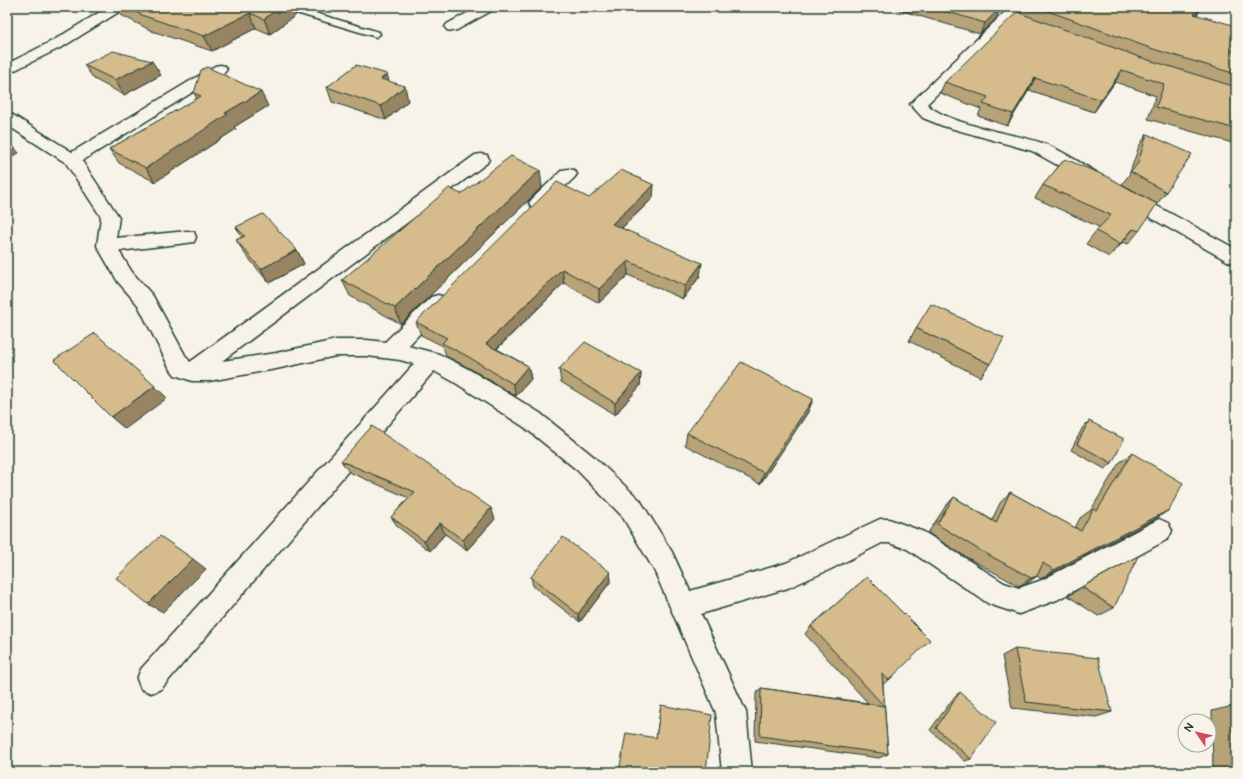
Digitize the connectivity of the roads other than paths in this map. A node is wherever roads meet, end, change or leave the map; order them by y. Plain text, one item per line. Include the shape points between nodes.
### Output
1 (117, 7) edge
2 (286, 7) edge
3 (488, 7) edge
4 (1010, 14) edge
5 (452, 27) dead end
6 (376, 34) dead end
7 (220, 69) dead end
8 (7, 70) edge
9 (10, 124) edge
10 (72, 159) junction
11 (481, 159) dead end
12 (568, 174) dead end
13 (523, 218) edge
14 (187, 237) dead end
15 (106, 246) junction
16 (1236, 257) edge
17 (451, 290) edge
18 (389, 351) junction
19 (431, 360) junction
20 (192, 372) junction
21 (1159, 531) edge
22 (684, 606) junction
23 (151, 679) dead end
24 (738, 772) edge

1 - 8 street
2 - 6 lane
3 - 5 street
4 - 16 street via 918,104 929,115 949,123 1038,147
7 - 10 street
9 - 10 street
10 - 15 street via 110,217
11 - 20 street
12 - 13 street
14 - 15 street
15 - 20 street via 125,277 146,301 177,361 183,369
17 - 18 street
18 - 19 street
18 - 20 street via 336,348 276,361 209,372
19 - 22 street via 462,376 532,420 585,462 609,485 635,514 663,561
19 - 23 street
21 - 22 street via 1048,591 1019,601 998,595 915,540 889,531 880,531 788,574
22 - 24 street via 730,712

